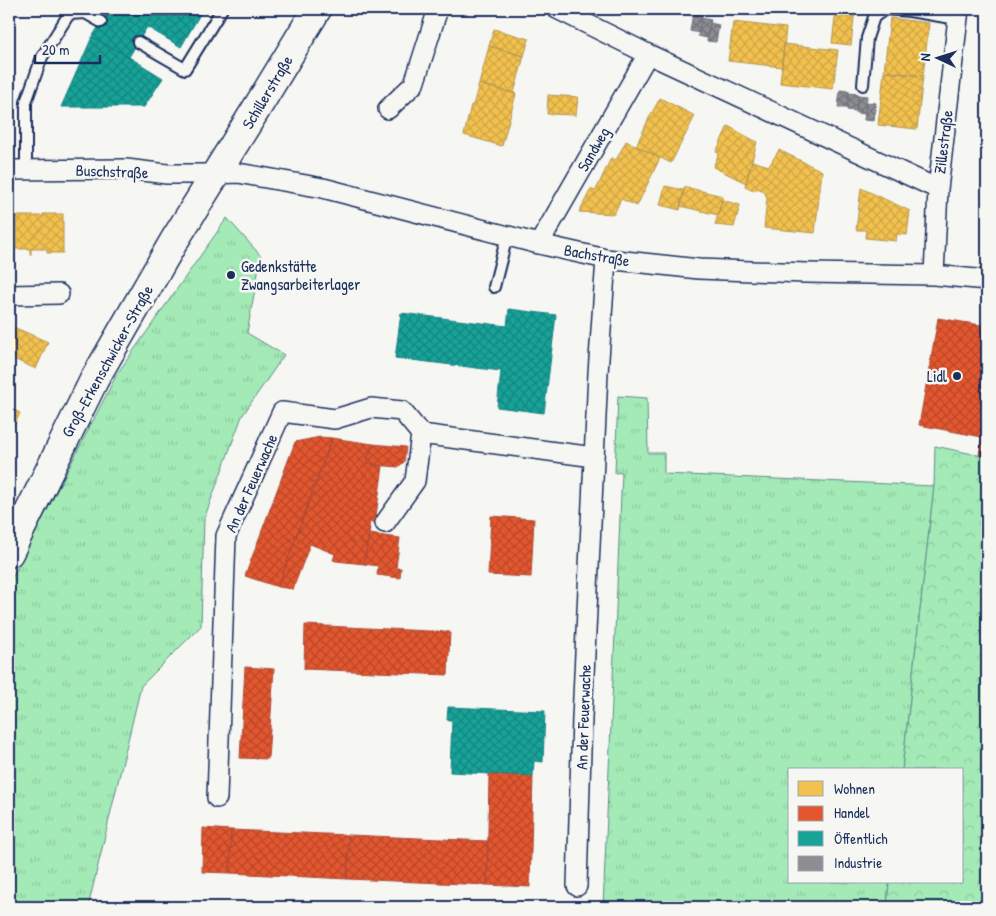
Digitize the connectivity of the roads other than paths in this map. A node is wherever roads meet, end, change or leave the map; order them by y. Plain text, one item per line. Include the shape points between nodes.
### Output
1 (222, 9) edge
2 (317, 9) edge
3 (438, 9) edge
4 (557, 9) edge
5 (86, 11) edge
6 (959, 14) edge
7 (101, 22) dead end
8 (138, 42) dead end
9 (648, 54) junction
10 (863, 85) dead end
11 (388, 109) dead end
12 (17, 170) edge
13 (216, 174) junction
14 (938, 189) junction
15 (507, 236) junction
16 (539, 244) junction
17 (606, 258) junction
18 (934, 275) junction
19 (987, 280) edge
20 (494, 287) dead end
21 (59, 294) dead end
22 (9, 296) edge
23 (422, 434) junction
24 (594, 457) junction
25 (385, 523) dead end
26 (9, 553) edge
27 (217, 798) dead end
28 (577, 886) dead end

1 - 8 lane via 185,69
2 - 13 main road, Schillerstraße
3 - 11 street via 414,84
4 - 9 street
5 - 7 lane
5 - 12 lane via 68,14 42,57 26,102
6 - 10 lane via 884,9 874,17 866,38
6 - 14 street, Zillestraße
9 - 14 street
9 - 16 street, Sandweg
12 - 13 street, Buschstraße via 126,169 168,174
13 - 15 street, Bachstraße via 238,173 323,188
13 - 26 main road, Groß-Erkenschwicker-Straße via 94,380
14 - 18 street, Zillestraße
15 - 16 street, Bachstraße
15 - 20 lane
16 - 17 street, Bachstraße
17 - 18 street, Bachstraße via 699,269
17 - 24 street, An der Feuerwache
18 - 19 street, Bachstraße
21 - 22 street
23 - 24 street
23 - 25 street via 415,481
23 - 27 street, An der Feuerwache via 402,411 371,408 335,419 282,412 226,536
24 - 28 street, An der Feuerwache

